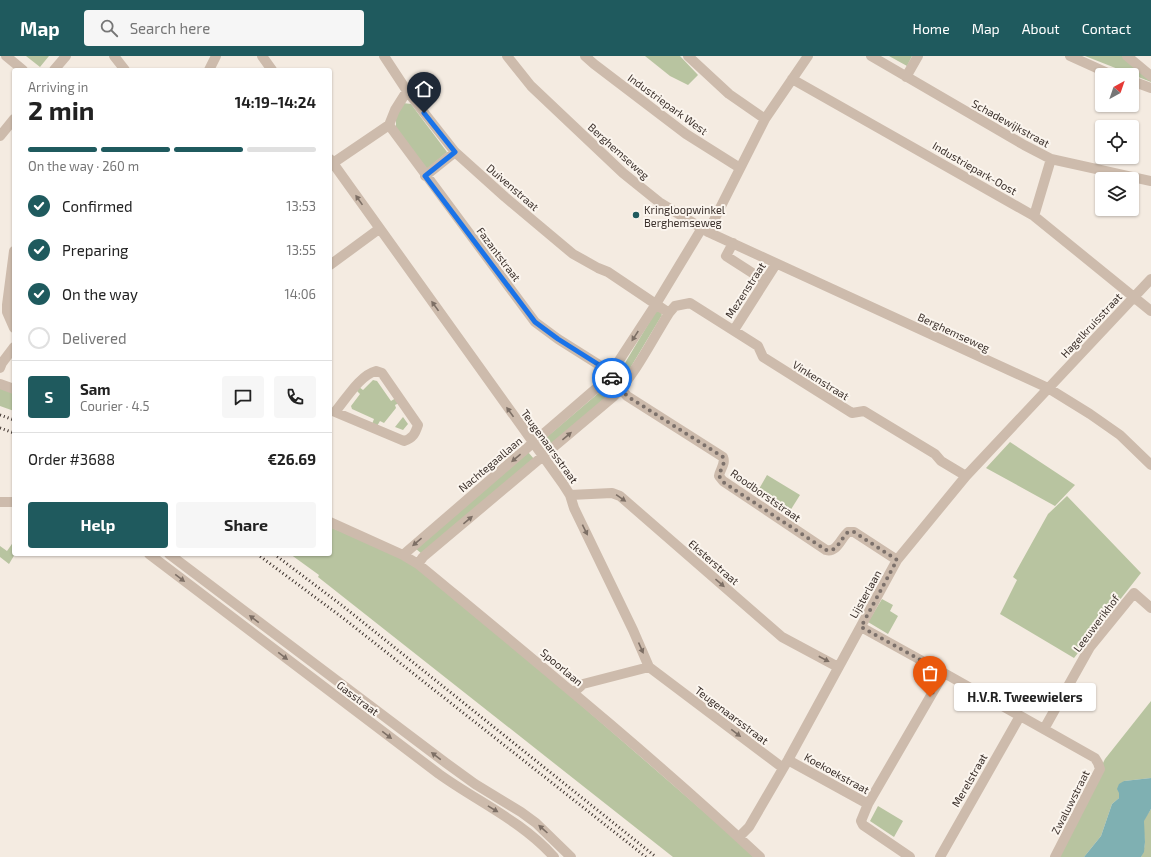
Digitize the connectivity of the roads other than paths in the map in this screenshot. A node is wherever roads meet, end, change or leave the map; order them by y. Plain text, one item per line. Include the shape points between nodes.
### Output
1 (6, 56) edge
2 (66, 56) edge
3 (114, 56) edge
4 (216, 56) edge
5 (262, 56) edge
6 (384, 56) edge
7 (507, 56) edge
8 (585, 56) edge
9 (688, 56) edge
10 (808, 56) edge
11 (871, 56) edge
12 (918, 56) edge
13 (1070, 56) edge
14 (1127, 56) edge
15 (0, 60) edge
16 (21, 68) edge
17 (56, 68) edge
18 (123, 68) edge
19 (211, 68) edge
20 (271, 68) edge
21 (1097, 68) edge
22 (906, 76) junction
23 (1151, 76) edge
24 (792, 79) junction
25 (1139, 84) edge
26 (1151, 88) edge
27 (407, 91) junction
28 (765, 119) junction
29 (12, 121) edge
30 (389, 125) junction
31 (0, 136) edge
32 (455, 152) junction
33 (1051, 159) junction
34 (332, 160) edge
35 (332, 162) edge
36 (740, 168) junction
37 (425, 176) junction
38 (1151, 181) edge
39 (1034, 216) junction
40 (379, 229) junction
41 (705, 230) junction
42 (733, 243) junction
43 (332, 264) edge
44 (776, 264) junction
45 (12, 266) edge
46 (1151, 279) edge
47 (765, 281) junction
48 (1134, 296) junction
49 (656, 304) junction
50 (1151, 311) edge
51 (669, 313) junction
52 (12, 323) edge
53 (734, 330) junction
54 (12, 350) edge
55 (0, 368) edge
56 (610, 376) junction
57 (0, 384) edge
58 (12, 388) edge
59 (1048, 388) junction
60 (621, 389) junction
61 (333, 416) edge
62 (533, 443) junction
63 (544, 456) junction
64 (1151, 465) edge
65 (966, 476) junction
66 (570, 495) junction
67 (0, 502) edge
68 (12, 502) edge
69 (332, 523) edge
70 (403, 555) junction
71 (152, 556) edge
72 (172, 556) edge
73 (897, 560) junction
74 (418, 564) junction
75 (1151, 608) edge
76 (861, 627) junction
77 (649, 667) junction
78 (838, 667) junction
79 (944, 673) junction
80 (573, 693) junction
81 (1020, 716) junction
82 (1044, 729) junction
83 (786, 764) junction
84 (868, 804) junction
85 (739, 838) junction
86 (554, 857) edge
87 (571, 857) edge
88 (760, 857) edge
89 (910, 857) edge
90 (940, 857) edge
91 (1055, 857) edge

1 - 15 street
1 - 16 street
2 - 17 street
3 - 18 street
4 - 19 street
5 - 20 street
6 - 27 street, Duivenstraat
7 - 41 street, Berghemseweg via 532,86 623,173 660,202
8 - 36 street, Industriepark West via 686,134
9 - 28 street via 728,94
10 - 24 street, Nachtegaallaan
11 - 22 street, Schadewijkstraat
12 - 22 street
13 - 21 street
14 - 23 street
22 - 33 street, Schadewijkstraat
24 - 28 street, Nachtegaallaan
24 - 39 street, Industriepark-Oost
25 - 26 street
27 - 30 street
27 - 32 street, Duivenstraat
28 - 36 street, Nachtegaallaan
29 - 31 street
30 - 34 street
30 - 37 street, Fazantstraat
32 - 37 street
32 - 49 street, Duivenstraat via 573,254 608,272
33 - 38 street, Schadewijkstraat
33 - 39 street
40 -> 35 street, Teugenaarsstraat
36 - 41 street, Nachtegaallaan
37 - 56 street, Fazantstraat via 535,322 604,368
39 - 48 street, Industriepark-Oost
40 - 43 street
62 -> 40 street, Teugenaarsstraat
41 - 42 street, Berghemseweg
41 - 49 street, Nachtegaallaan
42 - 44 street, Berghemseweg
42 - 47 street via 726,256
44 - 47 street, Mezenstraat
44 - 59 street, Berghemseweg
45 - 52 street via 7,312
46 - 48 street, Hagelkruisstraat
47 - 53 street, Mezenstraat
48 - 50 street, Industriepark-Oost
48 - 59 street, Hagelkruisstraat
49 - 51 street, Duivenstraat
49 -> 56 street, Nachtegaallaan
51 - 53 street, Vinkenstraat via 675,306 690,303
51 - 60 street
53 - 65 street, Vinkenstraat via 758,346 763,357 852,413 864,411
54 - 55 street
56 - 60 street
56 - 62 street, Nachtegaallaan
57 - 58 street
59 - 64 street, Berghemseweg via 1120,435
59 - 65 street, Lijsterlaan
63 -> 60 street
60 - 73 street, Roodborststraat via 627,396 723,457 724,463 719,476 723,482 826,550 834,549 848,532 854,532
61 - 61 street via 361,380 370,372 376,371 382,373 418,425 416,433 404,441
62 - 63 street, Teugenaarsstraat
62 -> 70 street, Nachtegaallaan
63 - 66 street, Teugenaarsstraat
74 -> 63 street via 423,557
65 - 73 street, Lijsterlaan
66 -> 77 street, Teugenaarsstraat
66 -> 78 street, Eksterstraat via 612,493 620,496 782,637
67 - 68 street
69 - 70 street, Spoorlaan
70 - 74 street, Spoorlaan
71 -> 86 street, Gasstraat via 439,774 527,831
87 -> 72 street, Gasstraat via 536,823 446,763
73 - 76 street, Lijsterlaan
74 - 80 street, Spoorlaan
75 - 82 street, Leeuwerikhof via 1134,593 1090,647
76 - 78 street, Lijsterlaan
76 - 79 street
77 - 80 street via 583,684
77 -> 83 street, Teugenaarsstraat
78 - 83 street, Lijsterlaan
79 - 81 street
79 - 84 street
80 - 85 street, Spoorlaan
81 - 82 street
81 - 90 street, Merelstraat
82 - 91 street, Zwaluwstraat via 1095,758 1100,769
83 - 84 street, Koekoekstraat
83 - 85 street, Lijsterlaan via 749,827
84 - 89 street, Koekoekstraat via 861,821 863,825
85 - 88 street, Spoorlaan

